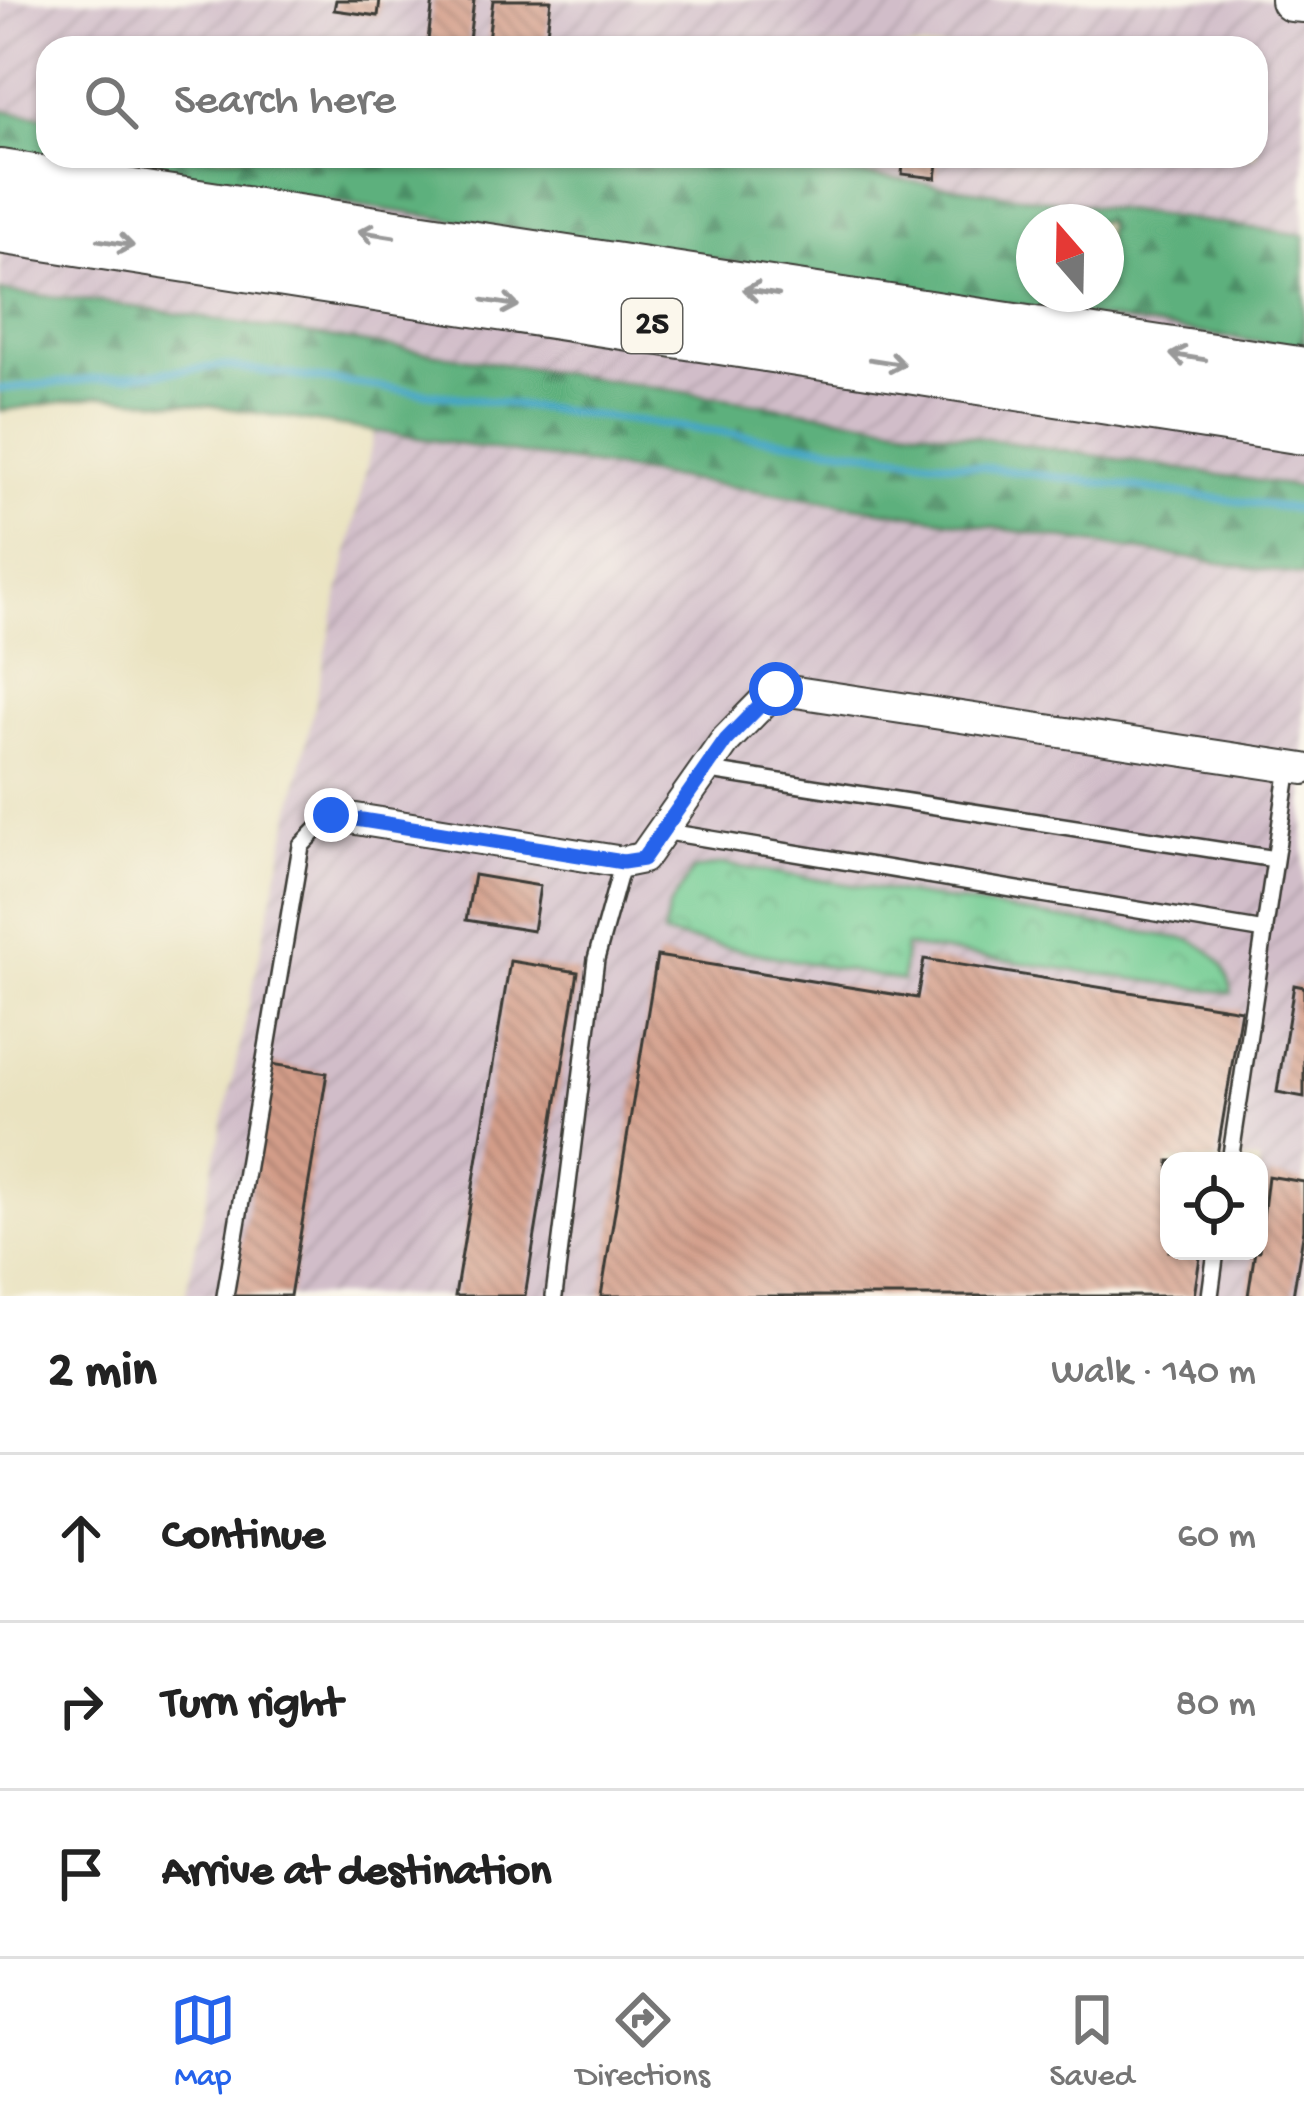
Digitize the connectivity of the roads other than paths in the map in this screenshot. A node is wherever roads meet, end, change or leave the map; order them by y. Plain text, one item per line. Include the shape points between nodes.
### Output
1 (1292, 0) edge
2 (1304, 1) edge
3 (0, 177) edge
4 (0, 226) edge
5 (1304, 375) edge
6 (1304, 427) edge
7 (1297, 768) edge
8 (704, 770) junction
9 (331, 815) joint
10 (662, 831) junction
11 (1275, 860) junction
12 (623, 862) junction
13 (1265, 931) junction
14 (1231, 1152) edge
15 (1215, 1260) edge
16 (225, 1296) edge
17 (554, 1296) edge
18 (1210, 1296) edge

1 - 2 street
5 -> 3 highway, 25
4 -> 6 highway, 25
7 - 8 street via 776,689
7 - 11 lane
8 - 10 street
8 - 11 lane
9 - 12 street
9 - 16 lane via 301,846
10 - 12 street via 643,859
10 - 13 lane
11 - 13 lane
12 - 17 lane via 596,959
13 - 14 lane
15 - 18 lane

